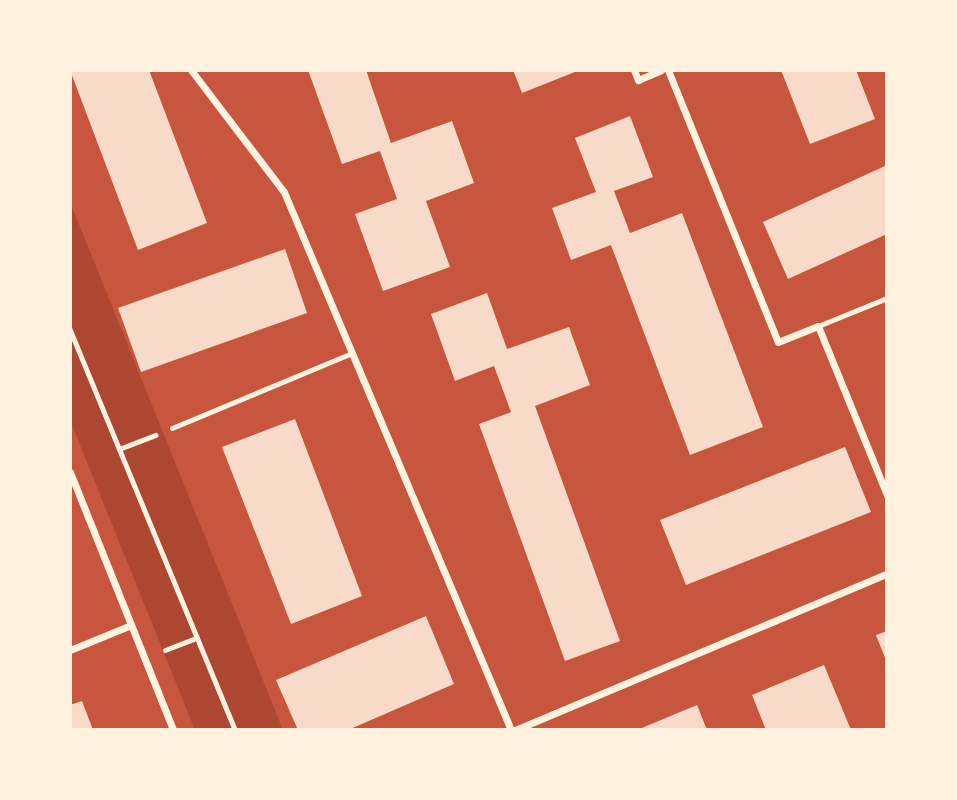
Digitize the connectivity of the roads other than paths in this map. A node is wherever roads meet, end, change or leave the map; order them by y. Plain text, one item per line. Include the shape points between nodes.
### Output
1 (191, 70) edge
2 (634, 70) edge
3 (661, 70) edge
4 (668, 70) edge
5 (887, 298) edge
6 (818, 326) junction
7 (352, 353) junction
8 (172, 428) road end
9 (70, 472) edge
10 (887, 495) edge
11 (887, 575) edge
12 (131, 625) junction
13 (70, 650) edge
14 (173, 730) edge
15 (513, 730) edge

1 - 7 street via 284,192
2 - 3 street via 638,80
4 - 6 street via 778,342
5 - 6 lane
6 - 10 street
7 - 8 lane
7 - 15 street
9 - 12 street
11 - 15 street
12 - 13 street
12 - 14 street

